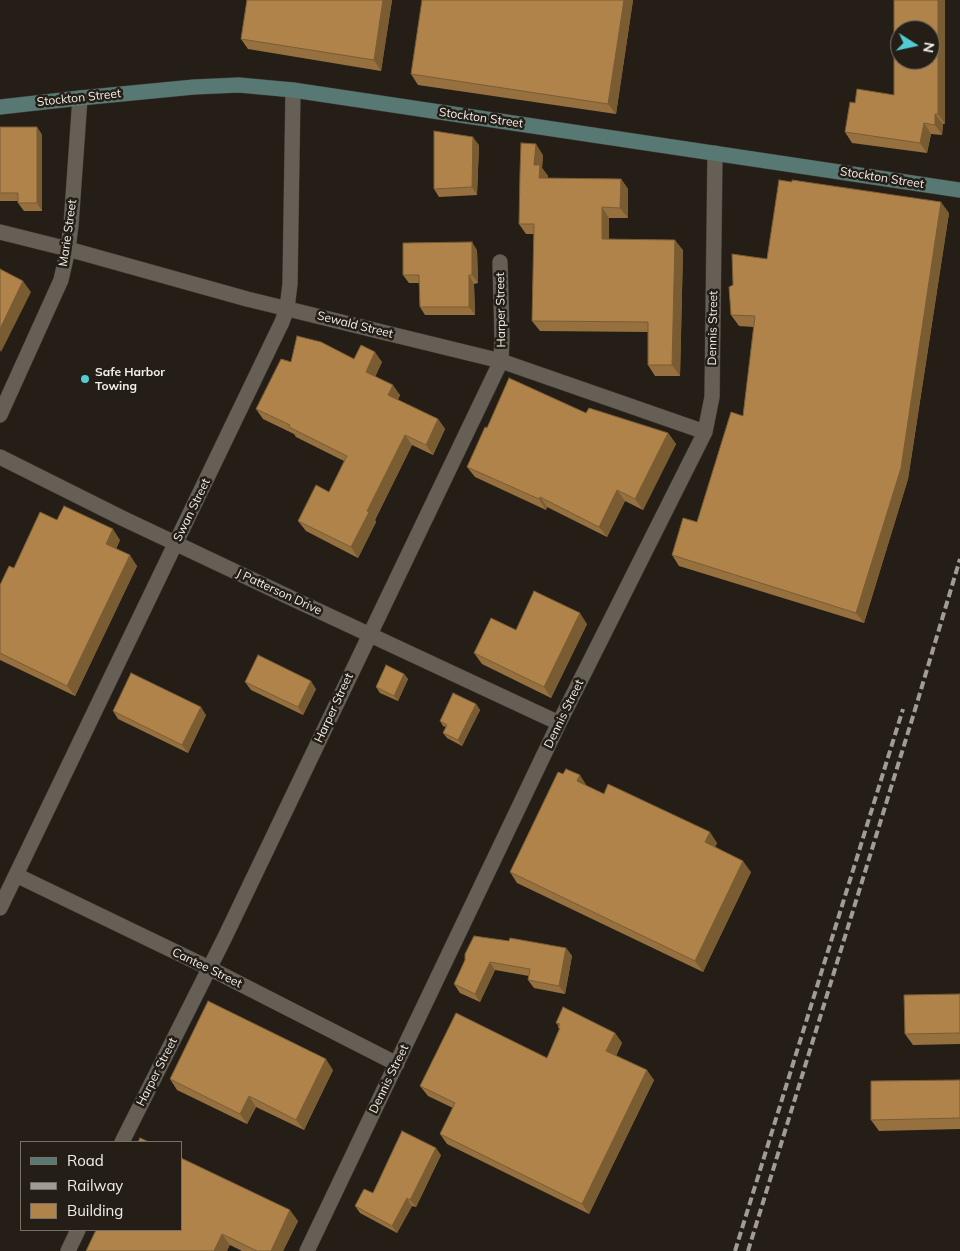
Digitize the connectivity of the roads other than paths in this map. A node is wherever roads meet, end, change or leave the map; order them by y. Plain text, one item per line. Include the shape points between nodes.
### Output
1 (293, 90) junction
2 (80, 98) junction
3 (0, 107) edge
4 (715, 153) junction
5 (960, 190) edge
6 (0, 232) edge
7 (68, 249) junction
8 (500, 262) dead end
9 (287, 308) junction
10 (500, 361) junction
11 (0, 415) edge
12 (705, 432) junction
13 (0, 457) edge
14 (176, 543) junction
15 (369, 634) junction
16 (560, 723) junction
17 (16, 875) junction
18 (0, 908) edge
19 (209, 968) junction
20 (397, 1064) junction
21 (122, 1141) edge
22 (78, 1231) edge
23 (68, 1251) edge
24 (307, 1251) edge

1 - 2 main road, Stockton Street via 232,85
1 - 4 main road, Stockton Street
1 - 9 street, Swan Street
2 - 3 main road, Stockton Street
2 - 7 street, Marie Street
4 - 5 main road, Stockton Street
4 - 12 street, Dennis Street via 712,397
6 - 7 street, Sewald Street
7 - 9 street, Sewald Street
7 - 11 street, Marie Street via 61,280
8 - 10 street, Harper Street
9 - 10 street, Sewald Street
9 - 14 street, Swan Street
10 - 12 street, Sewald Street
10 - 15 street, Harper Street
12 - 16 street, Dennis Street
13 - 14 street, J Patterson Drive
14 - 15 street, J Patterson Drive
14 - 17 street, Swan Street
15 - 16 street, J Patterson Drive
15 - 19 street, Harper Street
16 - 20 street, Dennis Street
17 - 18 street, Swan Street
17 - 19 street, Cantee Street
19 - 20 street, Cantee Street
19 - 21 street, Harper Street
20 - 24 street, Dennis Street
22 - 23 street

